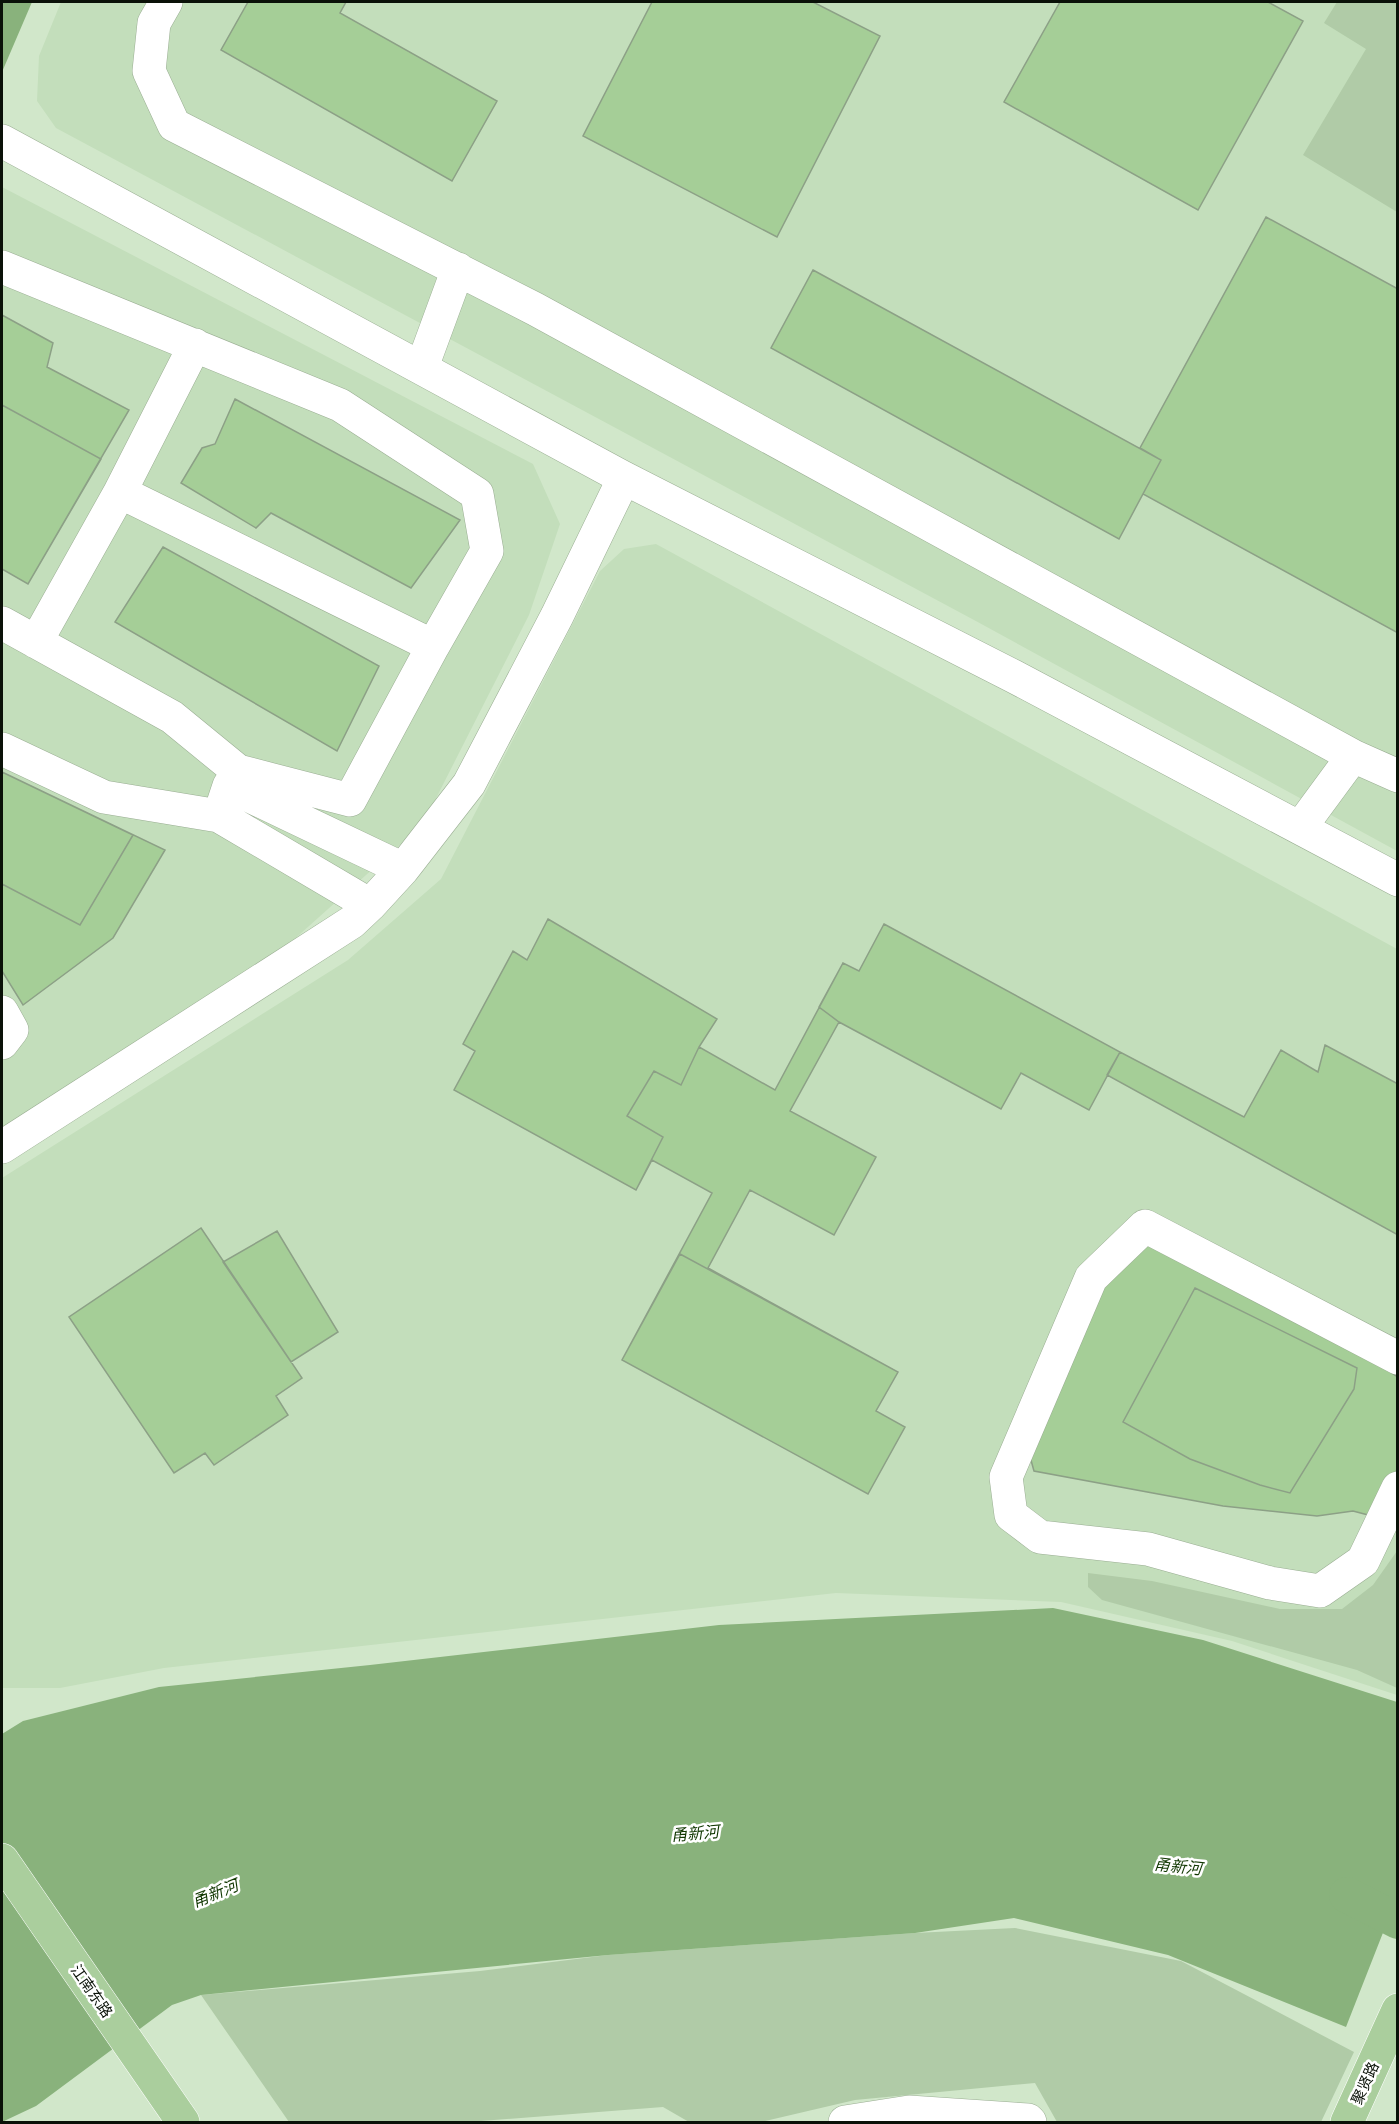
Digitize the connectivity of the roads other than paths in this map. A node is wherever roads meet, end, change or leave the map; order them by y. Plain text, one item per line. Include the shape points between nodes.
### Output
1 (166, 2) edge
2 (2, 141) edge
3 (2, 267) edge
4 (458, 269) junction
5 (195, 345) junction
6 (422, 367) junction
7 (624, 478) junction
8 (120, 492) junction
9 (2, 623) edge
10 (36, 642) junction
11 (433, 646) junction
12 (2, 749) edge
13 (1353, 756) junction
14 (1398, 776) edge
15 (229, 791) junction
16 (1300, 828) junction
17 (403, 869) junction
18 (1398, 880) edge
19 (370, 905) junction
20 (2, 1012) edge
21 (2, 1043) edge
22 (2, 1147) edge
23 (1398, 1358) edge
24 (1398, 1488) edge
25 (2, 1860) edge
26 (1398, 2010) edge
27 (183, 2122) edge
28 (845, 2122) edge
29 (1030, 2122) edge
30 (1347, 2122) edge

1 - 4 street via 154,23 148,71 174,125
2 - 6 street
3 - 5 street
4 - 6 street
4 - 13 street
5 - 8 street
5 - 11 street via 340,405 477,494 487,551
6 - 7 street
7 - 16 street via 1013,676
7 - 17 street via 558,616 469,784
8 - 10 street
8 - 11 street
9 - 10 street
10 - 15 street via 172,717
11 - 15 street via 350,800
12 - 15 street via 104,797
13 - 14 street
13 - 16 street
15 - 17 street
15 - 19 street
16 - 18 street
17 - 19 street
19 - 22 street via 352,922
20 - 21 street via 12,1030
23 - 24 street via 1145,1226 1091,1278 1006,1477 1011,1515 1040,1538 1148,1549 1270,1583 1320,1591 1363,1561
25 - 27 main road, 江南东路
26 - 30 main road, 聚贤路
28 - 29 street via 909,2112

